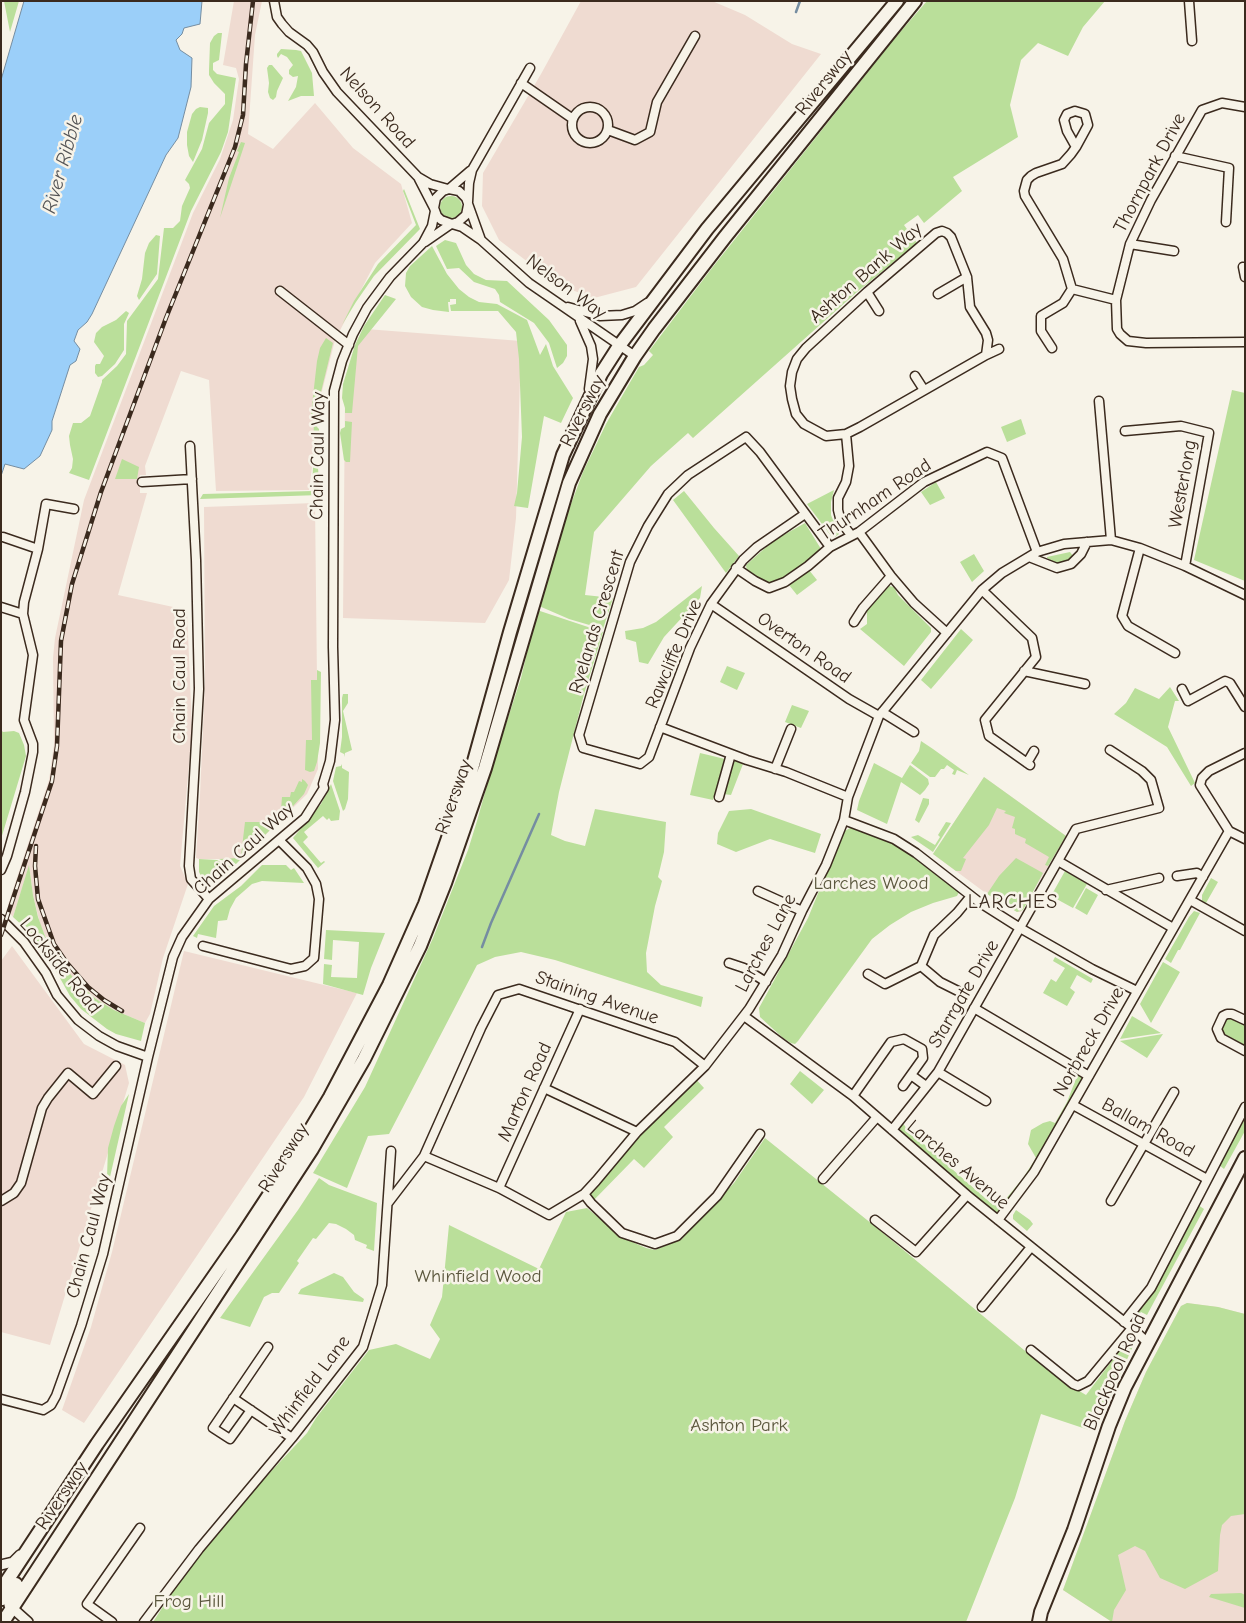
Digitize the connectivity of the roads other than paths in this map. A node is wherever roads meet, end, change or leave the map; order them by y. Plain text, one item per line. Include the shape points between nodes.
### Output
1 (274, 1) edge
2 (897, 1) edge
3 (915, 1) edge
4 (1189, 1) edge
5 (695, 36) dead end
6 (1192, 41) dead end
7 (530, 68) dead end
8 (521, 83) junction
9 (1245, 107) edge
10 (574, 119) junction
11 (608, 130) junction
12 (1076, 147) dead end
13 (1176, 156) junction
14 (472, 170) junction
15 (418, 177) junction
16 (448, 189) junction
17 (468, 204) junction
18 (434, 209) junction
19 (1226, 222) dead end
20 (452, 224) junction
21 (481, 240) junction
22 (423, 243) junction
23 (1130, 244) junction
24 (1174, 251) dead end
25 (1243, 267) dead end
26 (967, 277) junction
27 (1245, 277) edge
28 (1072, 289) junction
29 (280, 291) dead end
30 (867, 292) junction
31 (938, 294) dead end
32 (656, 295) junction
33 (1116, 300) junction
34 (561, 305) junction
35 (879, 311) dead end
36 (579, 318) junction
37 (1245, 342) edge
38 (349, 345) junction
39 (1052, 348) dead end
40 (999, 349) dead end
41 (626, 350) junction
42 (986, 355) junction
43 (915, 376) dead end
44 (924, 390) junction
45 (1099, 401) dead end
46 (586, 404) junction
47 (1125, 431) dead end
48 (846, 434) junction
49 (190, 446) dead end
50 (192, 480) junction
51 (142, 482) dead end
52 (74, 509) dead end
53 (805, 514) junction
54 (855, 534) junction
55 (3, 537) dead end
56 (1111, 540) junction
57 (1087, 542) junction
58 (830, 547) junction
59 (38, 548) junction
60 (1140, 548) junction
61 (1037, 552) junction
62 (1029, 557) junction
63 (1185, 566) junction
64 (736, 568) junction
65 (891, 576) junction
66 (982, 590) junction
67 (1245, 596) edge
68 (711, 604) junction
69 (1, 608) edge
70 (23, 614) junction
71 (854, 622) dead end
72 (947, 633) junction
73 (1175, 653) dead end
74 (1024, 671) junction
75 (1085, 684) dead end
76 (1182, 689) dead end
77 (1245, 707) edge
78 (881, 714) junction
79 (660, 728) junction
80 (791, 729) dead end
81 (914, 732) dead end
82 (1110, 750) dead end
83 (1034, 751) dead end
84 (1245, 753) edge
85 (731, 754) junction
86 (775, 769) junction
87 (719, 797) dead end
88 (848, 797) junction
89 (844, 820) junction
90 (1229, 831) junction
91 (1245, 839) edge
92 (280, 840) junction
93 (1058, 861) junction
94 (1, 870) edge
95 (1177, 876) dead end
96 (1203, 876) junction
97 (1160, 878) dead end
98 (1106, 890) junction
99 (758, 891) dead end
100 (970, 896) junction
101 (209, 899) junction
102 (1190, 900) junction
103 (802, 911) junction
104 (1, 920) edge
105 (1020, 928) junction
106 (1173, 928) junction
107 (1245, 932) edge
108 (203, 946) dead end
109 (729, 963) dead end
110 (920, 966) junction
111 (868, 974) dead end
112 (766, 982) junction
113 (958, 991) dead end
114 (1137, 991) junction
115 (974, 1008) junction
116 (580, 1010) junction
117 (744, 1016) junction
118 (1245, 1020) edge
119 (1245, 1051) edge
120 (148, 1057) junction
121 (116, 1066) dead end
122 (705, 1066) junction
123 (938, 1072) junction
124 (911, 1075) junction
125 (1089, 1076) junction
126 (903, 1086) dead end
127 (926, 1086) junction
128 (544, 1088) junction
129 (1174, 1092) dead end
130 (853, 1096) junction
131 (986, 1101) dead end
132 (1072, 1105) junction
133 (1245, 1107) edge
134 (877, 1117) junction
135 (892, 1130) junction
136 (638, 1132) junction
137 (760, 1134) dead end
138 (1145, 1144) junction
139 (391, 1151) dead end
140 (424, 1156) junction
141 (1243, 1164) edge
142 (823, 1179) dead end
143 (1207, 1179) junction
144 (499, 1188) junction
145 (584, 1194) junction
146 (967, 1194) junction
147 (1, 1201) edge
148 (1111, 1201) dead end
149 (388, 1203) junction
150 (875, 1220) dead end
151 (998, 1220) junction
152 (1031, 1247) junction
153 (982, 1307) dead end
154 (1124, 1322) junction
155 (1132, 1328) junction
156 (1147, 1342) junction
157 (268, 1347) dead end
158 (1031, 1350) dead end
159 (233, 1398) junction
160 (1, 1399) edge
161 (251, 1410) junction
162 (292, 1438) junction
163 (140, 1528) dead end
164 (34, 1540) junction
165 (1, 1565) edge
166 (4, 1601) edge
167 (1038, 1618) edge
168 (3, 1622) edge
169 (28, 1622) edge
170 (112, 1622) edge
171 (144, 1622) edge

1 - 15 street, Nelson Road via 282,24 307,45 338,92
2 - 32 highway, Riversway via 707,228
3 - 41 highway, Riversway via 725,237
4 - 6 street
5 - 11 street via 657,102 650,132 635,140
7 - 8 street
8 - 10 street
8 - 14 street
9 - 13 street, Thornpark Drive via 1222,102 1202,110
10 - 11 street via 581,110 598,109 608,120
10 - 11 street via 575,135 585,143 598,142
12 - 28 street via 1062,164 1031,176 1024,190 1063,259
13 - 19 street via 1229,168
13 - 23 street, Thornpark Drive
14 - 16 street
14 - 17 street via 468,182
15 - 16 street, Nelson Road
15 - 18 street, Nelson Road
16 - 17 street via 459,191
16 - 18 street via 436,198
17 - 20 street via 466,215
17 - 21 street, Nelson Way
18 - 20 street via 441,220
18 - 22 street, Chain Caul Way via 432,226
20 - 21 street, Nelson Way
20 - 22 street, Chain Caul Way
21 - 34 street, Nelson Way
22 - 38 street, Chain Caul Way via 386,282 367,308
23 - 24 street
23 - 33 street, Thornpark Drive
25 - 27 street
26 - 30 street, Ashton Bank Way via 951,237 942,231
26 - 31 street
26 - 42 street, Ashton Bank Way via 970,307 988,340
28 - 33 street
28 - 39 street via 1063,303 1041,316 1041,331
29 - 38 street
30 - 35 street
30 - 48 street, Ashton Bank Way via 806,348 792,372 792,399 796,414 804,424 826,436
32 - 34 street via 635,312 614,316 600,316
32 - 41 highway, Riversway
33 - 37 street, Thornpark Drive via 1117,328 1128,341
34 - 36 street, Nelson Way
36 - 41 street, Nelson Way
36 - 46 street via 592,352
38 - 92 street, Chain Caul Way via 334,391 335,720 330,761 324,788 316,804
40 - 42 street, Ashton Bank Way
41 - 46 highway, Riversway
41 - 166 highway, Riversway via 569,483 485,768 420,946 364,1058 312,1149 76,1508
42 - 44 street, Ashton Bank Way
43 - 44 street
44 - 48 street, Ashton Bank Way
45 - 56 street
46 - 164 highway, Riversway via 563,455 472,772 425,904 389,985 294,1158
47 - 63 street, Westerlong via 1181,426 1209,434
48 - 54 street via 849,466 838,498 838,510 841,522
49 - 50 street, Chain Caul Road
50 - 51 street
50 - 101 street, Chain Caul Road via 199,689 190,866 191,879
52 - 59 street via 46,504
53 - 58 street, Ryelands Crescent
53 - 64 street, Rawcliffe Drive via 757,547
53 - 79 street, Ryelands Crescent via 746,437 688,476 668,494 629,566 579,735 583,748 640,764 649,757
54 - 58 street, Thurnham Road
54 - 61 street, Thurnham Road via 924,482 987,452 1002,458
54 - 65 street
55 - 59 street
56 - 57 street, Larches Lane
56 - 60 street
57 - 61 street, Larches Lane via 1064,544
57 - 62 street via 1071,564 1057,568
58 - 64 street, Thurnham Road via 785,582 769,588
59 - 70 street
60 - 63 street
60 - 73 street via 1122,616 1128,626
61 - 62 street, Larches Lane
62 - 66 street, Larches Lane
63 - 67 street
64 - 68 street, Rawcliffe Drive
65 - 71 street
65 - 72 street via 914,603
66 - 72 street, Larches Lane
66 - 74 street via 1032,638 1036,657
68 - 78 street, Overton Road via 849,699
68 - 79 street, Rawcliffe Drive via 690,648
69 - 70 street
70 - 94 street via 33,655 24,720 33,752 25,792
72 - 78 street, Larches Lane
74 - 75 street
74 - 83 street via 985,720 989,736 1028,764
76 - 77 street via 1188,701 1225,681 1230,683
78 - 81 street, Overton Road
78 - 88 street, Larches Lane
79 - 85 street
80 - 86 street
82 - 93 street, Starrgate Drive via 1151,780 1159,808 1076,829
84 - 90 street via 1209,771 1200,785
85 - 86 street
85 - 87 street
86 - 88 street
88 - 89 street, Larches Lane
89 - 100 street via 894,839
89 - 103 street, Larches Lane via 826,865
90 - 91 street
90 - 96 street, Norbreck Drive
92 - 101 street, Chain Caul Way
92 - 108 street via 316,884 319,899 314,958 306,966 291,969
93 - 98 street
93 - 105 street, Starrgate Drive
95 - 96 street via 1197,873
96 - 102 street, Norbreck Drive
97 - 98 street
98 - 106 street
99 - 103 street
100 - 105 street
100 - 110 street via 934,935
101 - 120 street, Chain Caul Way via 176,950
102 - 106 street, Norbreck Drive
102 - 107 street
103 - 112 street, Larches Lane
104 - 120 street, Lockside Road via 29,950 57,995 78,1020 117,1046
105 - 114 street
105 - 115 street, Starrgate Drive
106 - 114 street, Norbreck Drive
109 - 112 street
110 - 111 street via 884,984
110 - 113 street
112 - 117 street, Larches Lane
114 - 125 street, Norbreck Drive
115 - 123 street, Starrgate Drive
115 - 125 street
116 - 122 street, Staining Avenue via 675,1042
116 - 128 street, Marton Road
116 - 140 street, Staining Avenue via 519,989 498,995
117 - 122 street, Larches Lane
117 - 130 street, Larches Avenue
118 - 119 street via 1227,1014 1217,1029 1221,1038
120 - 160 street, Chain Caul Way via 103,1254 56,1396 43,1410
121 - 147 street via 93,1094 68,1073 42,1108 21,1184 14,1194
122 - 136 street, Larches Lane
123 - 127 street, Starrgate Drive
123 - 131 street
124 - 126 street
124 - 127 street
124 - 130 street via 923,1058 922,1050 904,1039 891,1042
125 - 132 street, Norbreck Drive
127 - 135 street, Starrgate Drive
128 - 136 street
128 - 144 street, Marton Road
129 - 138 street
130 - 134 street, Larches Avenue
132 - 138 street, Ballam Road
132 - 151 street, Norbreck Drive via 1034,1172
133 - 143 street, Blackpool Road
134 - 135 street, Larches Avenue
134 - 142 street
135 - 146 street, Larches Avenue
136 - 145 street, Larches Lane
137 - 145 street via 717,1196 677,1236 654,1244 622,1233
138 - 143 street, Ballam Road
138 - 148 street
139 - 149 street, Whinfield Lane
140 - 144 street
140 - 149 street
141 - 156 highway, Blackpool Road
143 - 154 street, Blackpool Road via 1150,1288
144 - 145 street, Larches Lane via 549,1215
146 - 150 street via 916,1252
146 - 151 street, Larches Avenue
149 - 162 street, Whinfield Lane via 382,1285 363,1347
151 - 152 street, Larches Avenue
152 - 153 street
152 - 154 street, Larches Avenue
154 - 155 street, Larches Avenue
155 - 156 street, Larches Avenue
155 - 158 street via 1088,1381 1078,1386
156 - 167 highway, Blackpool Road via 1113,1416 1074,1530
157 - 159 street
159 - 161 street
159 - 161 street via 213,1428 230,1439
161 - 162 street
162 - 171 street, Whinfield Lane via 199,1549
163 - 170 street via 87,1604
164 - 165 street via 13,1562
164 - 166 highway, Riversway
166 - 168 highway
166 - 169 street

